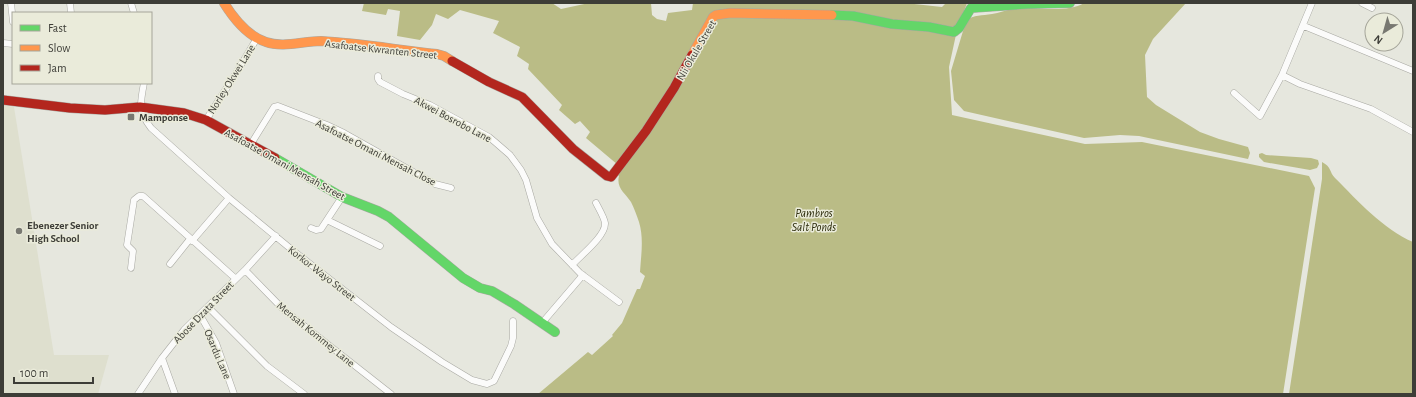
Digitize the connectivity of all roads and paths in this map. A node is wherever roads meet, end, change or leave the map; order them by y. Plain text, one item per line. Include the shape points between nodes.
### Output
1 (139, 3) edge
2 (224, 3) edge
3 (1070, 3) edge
4 (1312, 3) edge
5 (1362, 3) edge
6 (132, 4) edge
7 (971, 6) edge
8 (1372, 8) dead end
9 (1304, 26) junction
10 (257, 38) junction
11 (1413, 71) edge
12 (1282, 75) junction
13 (378, 76) dead end
14 (144, 84) edge
15 (1234, 93) dead end
16 (3, 100) edge
17 (140, 107) junction
18 (206, 120) junction
19 (1413, 132) edge
20 (251, 144) junction
21 (611, 177) joint
22 (451, 188) dead end
23 (342, 197) junction
24 (229, 198) junction
25 (596, 203) dead end
26 (327, 220) junction
27 (310, 228) dead end
28 (276, 236) junction
29 (191, 240) junction
30 (380, 246) dead end
31 (170, 264) dead end
32 (572, 265) junction
33 (131, 268) dead end
34 (245, 270) junction
35 (583, 275) junction
36 (236, 279) junction
37 (620, 302) dead end
38 (208, 307) junction
39 (200, 315) junction
40 (513, 321) dead end
41 (542, 323) junction
42 (555, 332) dead end
43 (162, 358) junction
44 (138, 394) edge
45 (175, 394) edge
46 (234, 394) edge
47 (304, 394) edge
48 (390, 394) edge

1 - 6 street
2 - 10 street, Asafoatse Kwranten Street via 241,26
3 - 7 street
4 - 9 street
5 - 8 street
7 - 21 street, Nii Okule Street via 960,28 954,32 853,16 730,13 716,15 674,88
9 - 11 street
9 - 12 street
10 - 18 street, Norley Okwei Lane
10 - 21 street, Asafoatse Kwranten Street via 278,45 300,41 320,42 444,56 489,82 522,97 573,149
12 - 15 street via 1260,116
12 - 19 street via 1371,109
13 - 32 street, Akwei Bosrobo Lane via 380,82 489,137 510,156 524,175 537,218 552,244
14 - 17 street
16 - 17 street, Asafoatse Omani Mensah Street via 105,110
17 - 18 street, Asafoatse Omani Mensah Street via 184,113
17 - 24 street, Korkor Wayo Street via 151,128
18 - 20 street, Asafoatse Omani Mensah Street
20 - 22 street, Asafoatse Omani Mensah Close via 274,108 278,106 327,125 435,184
20 - 23 street, Asafoatse Omani Mensah Street
23 - 26 street
23 - 41 street, Asafoatse Omani Mensah Street via 389,217 470,283 492,291
24 - 28 street, Korkor Wayo Street
24 - 29 street
25 - 32 street via 605,226 598,239
26 - 27 street via 321,229
26 - 30 street
28 - 34 street, Abose Dzata Street
28 - 40 street, Korkor Wayo Street via 391,327 442,362 477,382 487,384 494,381 512,346
29 - 31 street
29 - 33 street via 143,196 139,196 134,200 128,245 132,251
29 - 36 street
32 - 35 street, Akwei Bosrobo Lane
34 - 36 street, Abose Dzata Street
34 - 48 street, Mensah Kommey Lane via 284,310
35 - 37 street, Akwei Bosrobo Lane
35 - 41 street
36 - 38 street, Abose Dzata Street
38 - 39 street, Abose Dzata Street
38 - 47 street via 267,366
39 - 43 street, Abose Dzata Street via 184,330
39 - 46 street, Osardu Lane via 216,342
41 - 42 street, Asafoatse Omani Mensah Street
43 - 44 street, Abose Dzata Street
43 - 45 street

